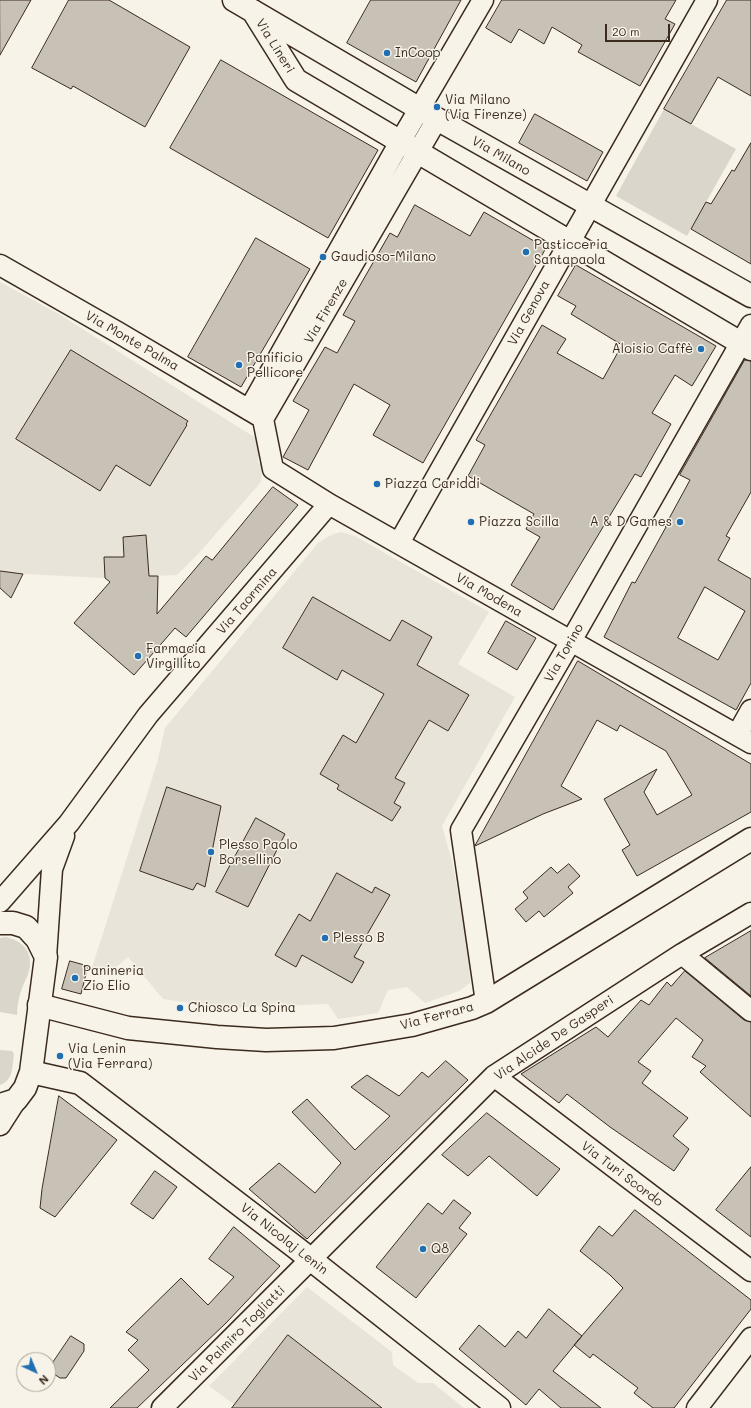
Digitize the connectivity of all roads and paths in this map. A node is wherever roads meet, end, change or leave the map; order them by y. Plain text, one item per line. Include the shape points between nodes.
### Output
1 (234, 0) edge
2 (483, 0) edge
3 (707, 0) edge
4 (257, 5) edge
5 (429, 114) junction
6 (409, 147) junction
7 (590, 206) junction
8 (570, 242) junction
9 (343, 263) junction
10 (0, 264) edge
11 (751, 296) edge
12 (748, 339) edge
13 (256, 414) junction
14 (330, 504) junction
15 (399, 543) junction
16 (571, 641) junction
17 (751, 710) edge
18 (744, 739) edge
19 (69, 823) junction
20 (751, 839) edge
21 (0, 902) edge
22 (751, 913) edge
23 (0, 923) edge
24 (682, 954) junction
25 (46, 957) junction
26 (486, 1002) junction
27 (40, 1005) junction
28 (751, 1011) edge
29 (31, 1072) junction
30 (494, 1076) junction
31 (8, 1103) edge
32 (0, 1125) edge
33 (311, 1260) junction
34 (751, 1271) edge
35 (751, 1338) edge
36 (162, 1408) edge
37 (499, 1408) edge
38 (697, 1408) edge

1 - 4 street, Via Lineri
2 - 5 street, Via Firenze
3 - 7 street, Via Genova
4 - 5 street, Via Milano
4 - 6 street, Via Lineri via 296,80
5 - 6 street, Via Firenze
5 - 7 street, Via Milano
6 - 8 street
6 - 9 street, Via Firenze
6 - 9 street, Via Firenze via 368,199
7 - 8 street, Via Genova
7 - 11 street, Via Milano
8 - 12 street
8 - 15 street, Via Genova
9 - 13 street
10 - 13 street, Via Monte Palma
12 - 16 street, Via Torino
13 - 14 street, Via Modena via 273,469
14 - 15 street, Via Modena
14 - 19 street, Via Taormina via 148,715
15 - 16 street, Via Modena
16 - 18 street, Via Modena
16 - 26 street, Via Torino via 461,830
17 - 18 street
19 - 21 street
19 - 25 street via 52,868
20 - 26 street, Via Ferrara
22 - 24 street, Via Alcide De Gasperi
23 - 25 street via 26,927 37,938
24 - 28 street
24 - 30 street, Via Alcide De Gasperi
25 - 27 street
26 - 27 street, Via Ferrara via 412,1025 334,1038 266,1040 128,1028
27 - 29 street
29 - 31 street via 25,1088
29 - 33 street, Via Nicolaj Lenin via 80,1084
30 - 33 street, Via Alcide De Gasperi
30 - 34 street, Via Turi Scordo
31 - 32 street
33 - 36 street, Via Palmiro Togliatti
33 - 37 street, Via Nicolaj Lenin
35 - 38 street

